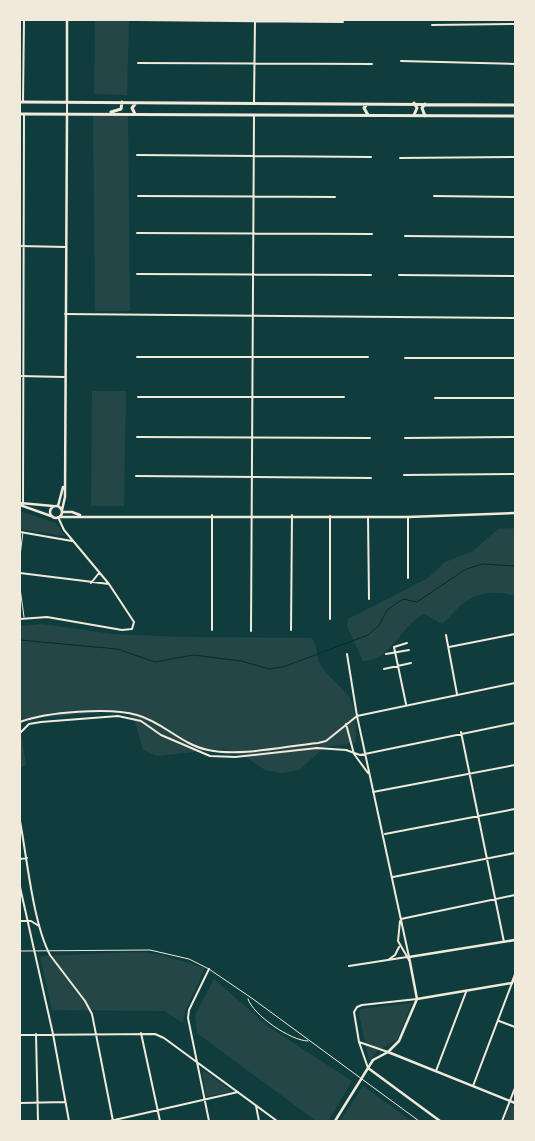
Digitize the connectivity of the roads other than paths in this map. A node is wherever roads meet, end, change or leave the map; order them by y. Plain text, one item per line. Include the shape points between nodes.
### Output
1 (24, 20) edge
2 (68, 20) edge
3 (138, 20) edge
4 (255, 21) edge
5 (343, 22) dead end
6 (515, 24) edge
7 (432, 25) dead end
8 (401, 61) dead end
9 (138, 63) dead end
10 (254, 63) junction
11 (372, 64) dead end
12 (515, 64) edge
13 (21, 102) edge
14 (67, 102) junction
15 (122, 102) junction
16 (148, 102) junction
17 (254, 102) junction
18 (367, 103) junction
19 (414, 103) junction
20 (426, 103) junction
21 (515, 105) edge
22 (22, 114) edge
23 (67, 114) junction
24 (106, 114) junction
25 (135, 114) junction
26 (254, 115) junction
27 (368, 115) junction
28 (413, 116) junction
29 (425, 116) junction
30 (515, 116) edge
31 (137, 155) dead end
32 (253, 156) junction
33 (371, 157) dead end
34 (515, 157) edge
35 (400, 158) dead end
36 (138, 196) dead end
37 (253, 196) junction
38 (335, 196) dead end
39 (434, 196) dead end
40 (515, 197) edge
41 (137, 233) dead end
42 (253, 233) junction
43 (372, 234) dead end
44 (405, 236) dead end
45 (515, 237) edge
46 (21, 246) edge
47 (66, 247) junction
48 (137, 274) dead end
49 (252, 275) junction
50 (371, 275) dead end
51 (399, 276) dead end
52 (515, 276) edge
53 (65, 314) junction
54 (252, 317) junction
55 (515, 318) edge
56 (137, 357) dead end
57 (368, 357) dead end
58 (252, 358) junction
59 (405, 358) dead end
60 (515, 358) edge
61 (21, 376) edge
62 (64, 377) junction
63 (138, 397) dead end
64 (344, 397) dead end
65 (251, 398) junction
66 (435, 398) dead end
67 (515, 398) edge
68 (137, 437) dead end
69 (250, 437) junction
70 (515, 437) edge
71 (370, 438) dead end
72 (404, 438) dead end
73 (515, 474) edge
74 (136, 476) dead end
75 (251, 476) junction
76 (404, 476) dead end
77 (371, 478) dead end
78 (64, 483) junction
79 (22, 504) edge
80 (56, 506) junction
81 (62, 511) junction
82 (515, 513) edge
83 (212, 515) junction
84 (292, 515) junction
85 (53, 516) junction
86 (82, 516) junction
87 (250, 516) junction
88 (330, 516) junction
89 (368, 516) junction
90 (59, 517) junction
91 (408, 517) junction
92 (22, 532) edge
93 (74, 541) junction
94 (20, 556) edge
95 (100, 572) junction
96 (20, 573) edge
97 (408, 578) dead end
98 (91, 583) junction
99 (109, 584) junction
100 (20, 588) edge
101 (369, 599) dead end
102 (24, 618) junction
103 (20, 619) edge
104 (330, 619) dead end
105 (212, 630) dead end
106 (291, 630) dead end
107 (250, 631) dead end
108 (515, 634) edge
109 (446, 635) dead end
110 (407, 643) dead end
111 (449, 647) junction
112 (409, 650) dead end
113 (395, 652) junction
114 (347, 654) dead end
115 (386, 654) dead end
116 (411, 663) dead end
117 (398, 666) junction
118 (384, 669) dead end
119 (515, 684) edge
120 (457, 694) junction
121 (406, 704) junction
122 (357, 716) junction
123 (20, 722) edge
124 (515, 722) edge
125 (346, 724) junction
126 (461, 732) junction
127 (20, 733) edge
128 (354, 754) junction
129 (367, 754) junction
130 (515, 765) edge
131 (470, 773) junction
132 (370, 775) junction
133 (373, 792) junction
134 (515, 809) edge
135 (478, 816) junction
136 (20, 821) edge
137 (384, 834) junction
138 (515, 853) edge
139 (27, 858) junction
140 (487, 858) junction
141 (20, 859) edge
142 (393, 877) junction
143 (20, 887) edge
144 (515, 895) edge
145 (495, 898) junction
146 (401, 919) junction
147 (20, 921) edge
148 (27, 921) junction
149 (40, 926) junction
150 (398, 937) junction
151 (405, 937) junction
152 (515, 940) edge
153 (504, 942) junction
154 (399, 945) junction
155 (20, 951) edge
156 (33, 952) junction
157 (48, 952) junction
158 (408, 957) junction
159 (386, 961) junction
160 (349, 966) dead end
161 (209, 969) junction
162 (515, 975) edge
163 (512, 983) junction
164 (466, 992) junction
165 (248, 998) junction
166 (416, 999) junction
167 (499, 1021) junction
168 (515, 1027) edge
169 (96, 1033) junction
170 (141, 1033) junction
171 (20, 1034) edge
172 (36, 1034) junction
173 (53, 1034) junction
174 (308, 1041) junction
175 (359, 1042) junction
176 (388, 1052) junction
177 (196, 1063) junction
178 (368, 1068) junction
179 (436, 1071) junction
180 (361, 1079) junction
181 (473, 1086) junction
182 (515, 1088) edge
183 (238, 1092) junction
184 (205, 1100) junction
185 (510, 1101) junction
186 (65, 1102) junction
187 (20, 1103) edge
188 (37, 1103) junction
189 (515, 1103) edge
190 (256, 1106) junction
191 (158, 1109) junction
192 (38, 1121) edge
193 (69, 1121) edge
194 (112, 1121) edge
195 (160, 1121) edge
196 (209, 1121) edge
197 (259, 1121) edge
198 (277, 1121) edge
199 (335, 1121) edge
200 (419, 1121) edge
201 (440, 1121) edge
202 (502, 1121) edge

1 - 13 street
2 - 14 street
3 - 4 street
4 - 5 street
4 - 10 street
6 - 7 street
8 - 12 street
9 - 10 street
10 - 11 street
10 - 17 street
13 - 14 main road
14 - 15 main road
14 - 23 street
15 - 16 main road
15 - 24 main road via 121,109
16 - 17 main road
16 - 25 main road via 133,105
17 - 18 main road
18 - 19 main road
18 - 27 main road via 364,108
19 - 20 main road
19 - 28 main road via 417,108
20 - 21 main road
20 - 29 main road via 422,108
22 - 23 main road
22 - 46 street
23 - 24 main road
23 - 47 street
24 - 25 main road
25 - 26 main road
26 - 27 main road
26 - 32 street
27 - 28 main road
28 - 29 main road
29 - 30 main road
31 - 32 street
32 - 33 street
32 - 37 street
34 - 35 street
36 - 37 street
37 - 38 street
37 - 42 street
39 - 40 street
41 - 42 street
42 - 43 street
42 - 49 street
44 - 45 street
46 - 47 street
46 - 61 street
47 - 53 street
48 - 49 street
49 - 50 street
49 - 54 street
51 - 52 street
53 - 54 street
53 - 62 street
54 - 55 street
54 - 58 street
56 - 58 street
57 - 58 street
58 - 65 street
59 - 60 street
61 - 62 street
61 - 79 street
62 - 78 street
63 - 65 street
64 - 65 street
65 - 69 street
66 - 67 street
68 - 69 street
69 - 71 street
69 - 75 street
70 - 72 street
73 - 76 street
74 - 75 street
75 - 77 street
75 - 87 street
78 - 80 street
78 - 81 street
79 - 80 street
79 - 85 street
80 - 81 street
80 - 85 street via 50,512
81 - 86 street
81 - 90 street
82 - 91 street
83 - 86 street
83 - 87 street
83 - 105 street
84 - 87 street
84 - 88 street
84 - 106 street
85 - 90 street
86 - 90 street
87 - 107 street
88 - 89 street
88 - 104 street
89 - 91 street
89 - 101 street
90 - 93 street via 64,530
91 - 97 street
92 - 93 street
92 - 94 lane
93 - 95 street
95 - 98 street
95 - 99 street
96 - 98 street
98 - 99 street
99 - 102 street via 134,620 132,628 114,629 47,617
100 - 102 lane
102 - 103 street
108 - 111 street
109 - 111 street
110 - 113 street via 394,646
111 - 120 street
112 - 113 street
113 - 115 street
113 - 117 street
114 - 122 street
116 - 117 street
117 - 118 street
117 - 121 street
119 - 120 street
120 - 121 street
121 - 122 street
122 - 125 street
122 - 129 street
123 - 125 street via 52,715 94,712 137,715 201,748 225,751 318,743 326,741
124 - 126 street
125 - 128 street
126 - 129 street
126 - 131 street
127 - 128 street via 29,724 118,716 141,721 161,735 210,756 235,757 317,748 346,750
128 - 129 street
128 - 132 street
129 - 132 street
130 - 131 street
131 - 133 street
131 - 135 street
132 - 133 street
133 - 137 street
134 - 135 street
135 - 137 street
135 - 140 street
136 - 139 street
137 - 142 street
138 - 140 street
139 - 141 street
139 - 149 street
140 - 142 street
140 - 145 street
142 - 146 street
143 - 148 street
144 - 145 street
145 - 146 street
145 - 153 street
146 - 150 street
146 - 151 street
147 - 148 street
148 - 149 street
148 - 156 street
149 - 157 street
150 - 151 street
150 - 154 street
151 - 158 street
152 - 153 street
153 - 158 street
154 - 158 street
154 - 159 street via 395,955
155 - 156 lane
156 - 157 lane
156 - 173 street
157 - 161 lane via 158,951 181,956
157 - 169 street via 85,1001
158 - 159 street
158 - 166 street
159 - 160 street
161 - 165 lane
161 - 177 street via 189,1010
162 - 163 street
163 - 164 street
163 - 167 street
164 - 166 street
164 - 179 street
165 - 174 lane
165 - 174 lane via 273,1025 295,1038
166 - 175 street via 357,1007 354,1012
166 - 176 street via 399,1041
167 - 168 street
167 - 181 street
169 - 170 street
169 - 173 street
169 - 194 street
170 - 177 street via 164,1038
170 - 191 street
171 - 172 street
172 - 173 street
172 - 188 street
173 - 186 street
174 - 180 lane
175 - 176 street
175 - 178 street
176 - 178 street via 373,1060
176 - 179 street
177 - 183 street
177 - 184 street
178 - 180 street
178 - 201 street
179 - 181 street
180 - 199 street
180 - 200 lane
181 - 185 street
182 - 185 street
183 - 184 street
183 - 190 street
184 - 191 street
184 - 196 street
185 - 189 street
185 - 202 street
186 - 188 street
186 - 193 street
187 - 188 street
188 - 192 street
190 - 197 street
190 - 198 street
191 - 194 street
191 - 195 street

